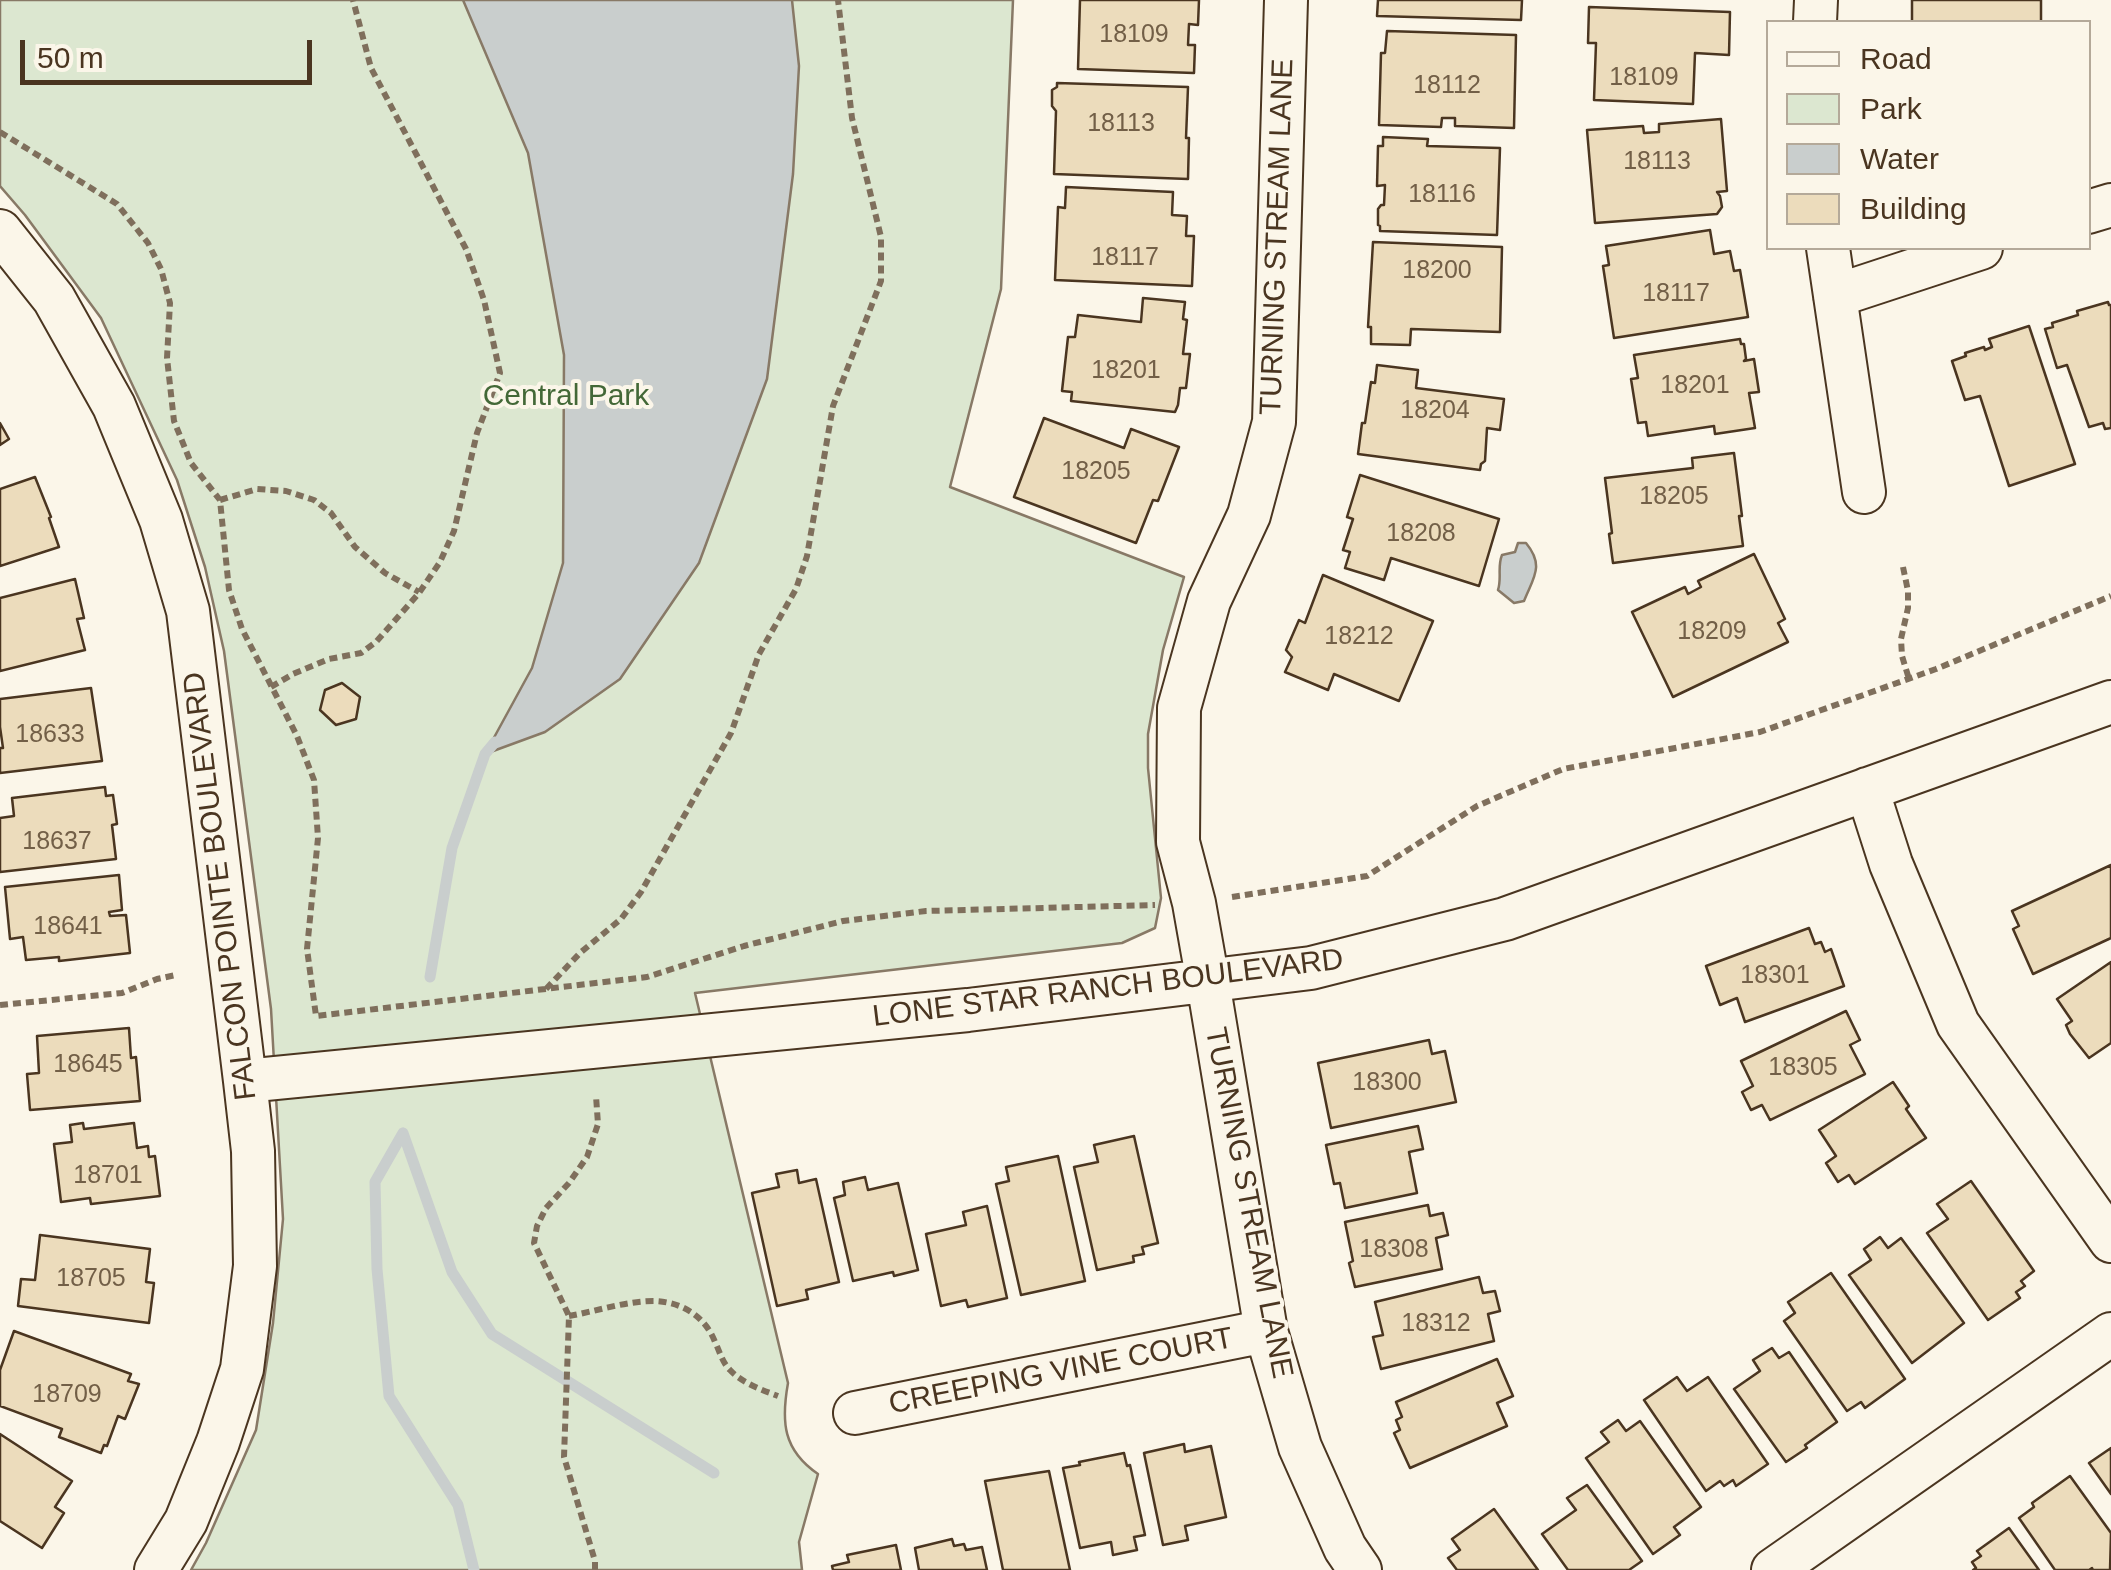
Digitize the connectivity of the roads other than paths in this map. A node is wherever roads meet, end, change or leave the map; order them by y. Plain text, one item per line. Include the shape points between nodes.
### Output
1 (1286, 0) edge
2 (0, 231) edge
3 (1828, 250) edge
4 (1976, 250) edge
5 (1835, 296) junction
6 (1864, 492) dead end
7 (2111, 702) edge
8 (1867, 789) junction
9 (1208, 982) junction
10 (245, 1081) junction
11 (2111, 1241) edge
12 (1266, 1331) junction
13 (2111, 1334) edge
14 (855, 1413) dead end
15 (156, 1570) edge
16 (1360, 1570) edge
17 (1773, 1570) edge

1 - 9 street, TURNING STREAM LANE via 1274,422 1249,515 1210,601 1179,708 1178,842
2 - 10 street, FALCON POINTE BOULEVARD via 54,299 114,406 188,612
3 - 5 street
4 - 5 street
5 - 6 street
7 - 8 street, LONE STAR RANCH BOULEVARD
8 - 9 street, LONE STAR RANCH BOULEVARD via 1505,920 1311,968
8 - 11 street via 1958,1024
9 - 10 street, LONE STAR RANCH BOULEVARD
9 - 12 street, TURNING STREAM LANE
10 - 15 street, FALCON POINTE BOULEVARD via 255,1266 242,1369 186,1521
12 - 14 street, CREEPING VINE COURT
12 - 16 street, TURNING STREAM LANE via 1300,1447
13 - 17 street

